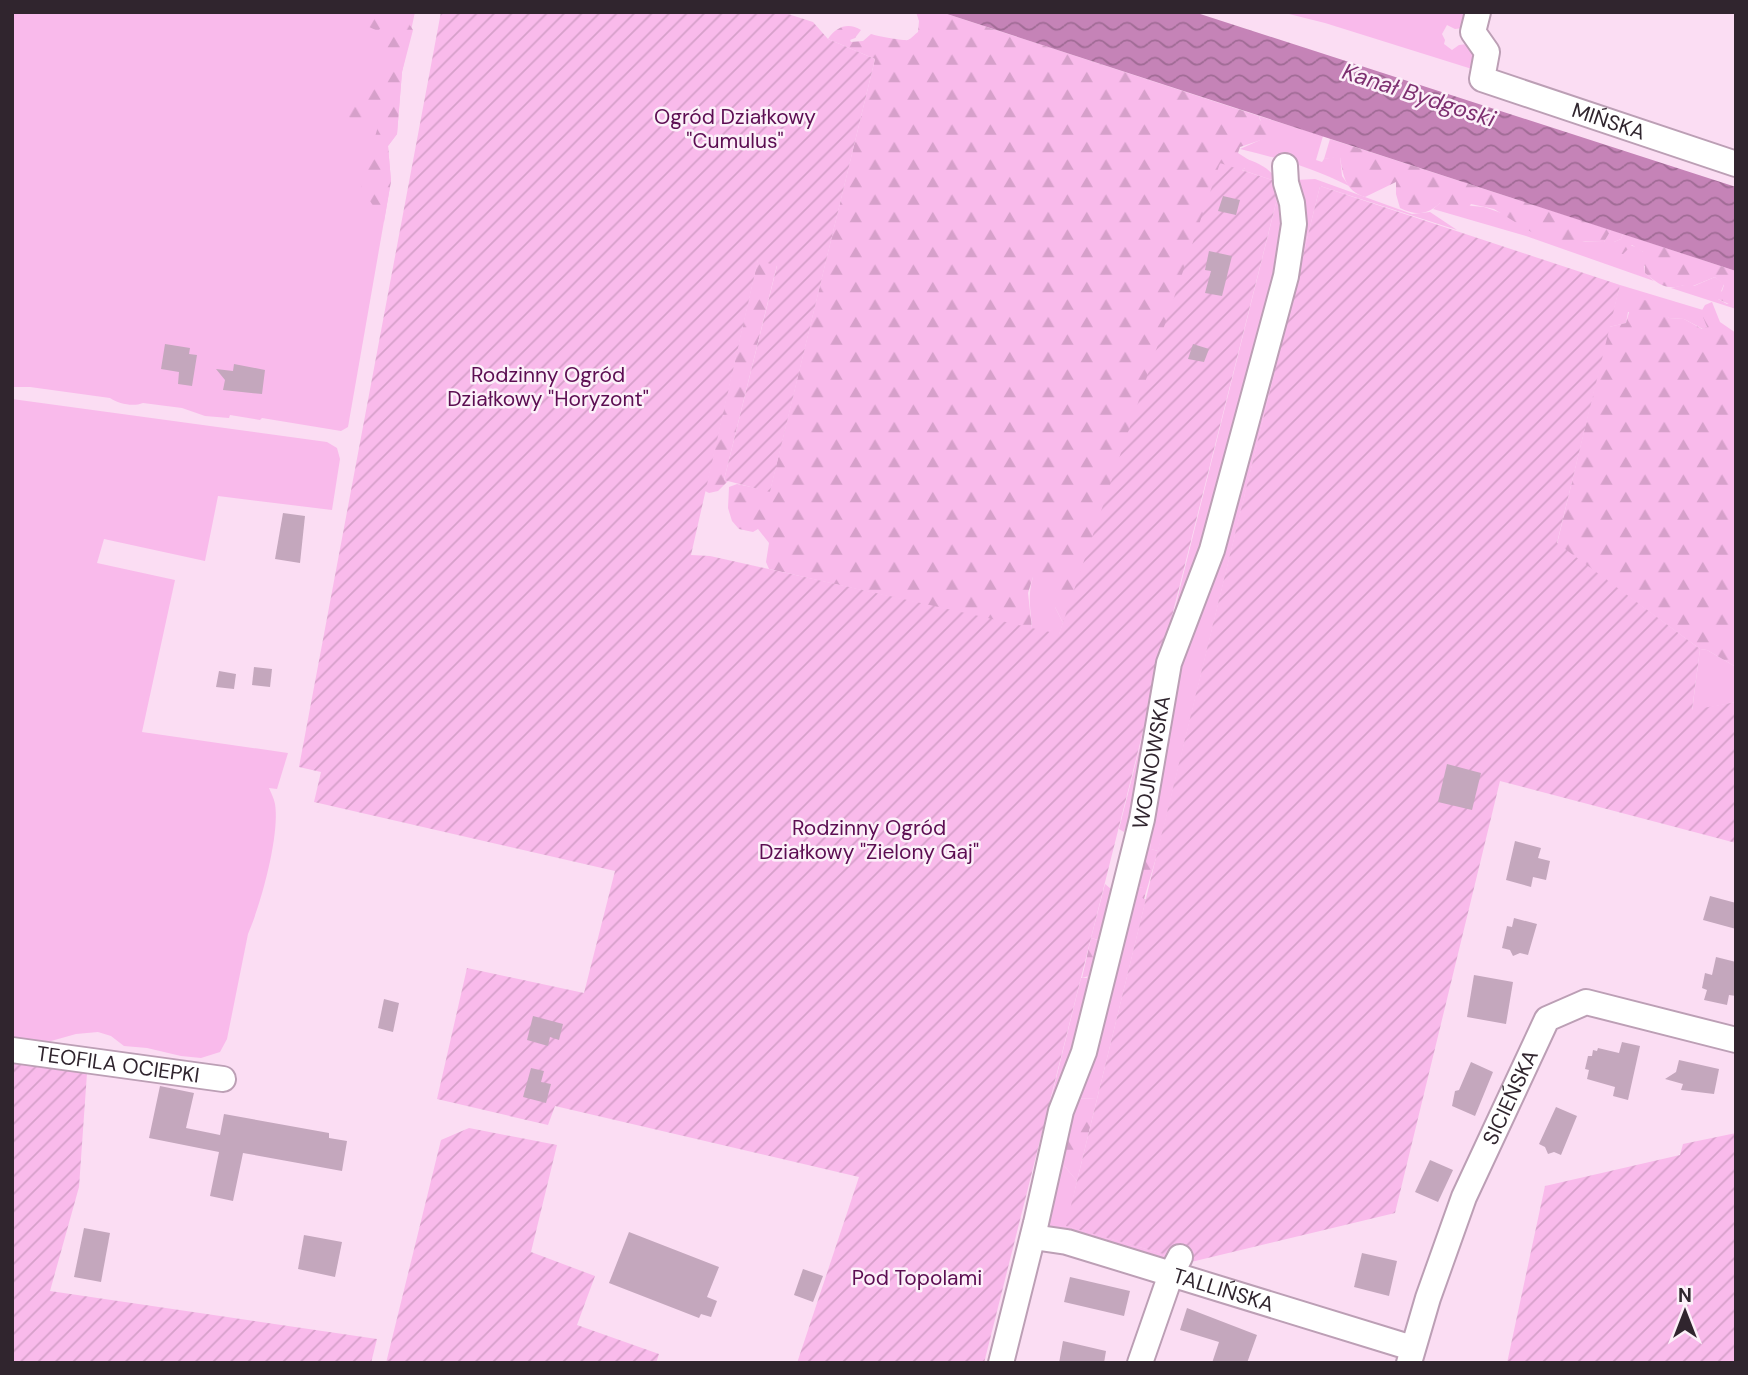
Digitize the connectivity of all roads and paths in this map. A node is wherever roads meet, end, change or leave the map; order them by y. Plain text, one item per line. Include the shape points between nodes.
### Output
1 (1478, 12) edge
2 (1736, 164) edge
3 (1285, 166) dead end
4 (1736, 1040) edge
5 (12, 1050) edge
6 (223, 1079) dead end
7 (1032, 1237) junction
8 (1176, 1266) junction
9 (1410, 1355) edge
10 (1001, 1363) edge
11 (1140, 1363) edge

1 - 2 street, MIŃSKA via 1473,32 1487,52 1482,79
3 - 7 street, WOJNOWSKA via 1294,224 1286,276 1212,550 1169,663 1142,819 1084,1052 1061,1111
4 - 9 street, SICIEŃSKA via 1586,1002 1547,1018 1464,1197
5 - 6 street, TEOFILA OCIEPKI
7 - 8 street, TALLIŃSKA
7 - 10 street, WOJNOWSKA
8 - 9 street, TALLIŃSKA
8 - 11 street

